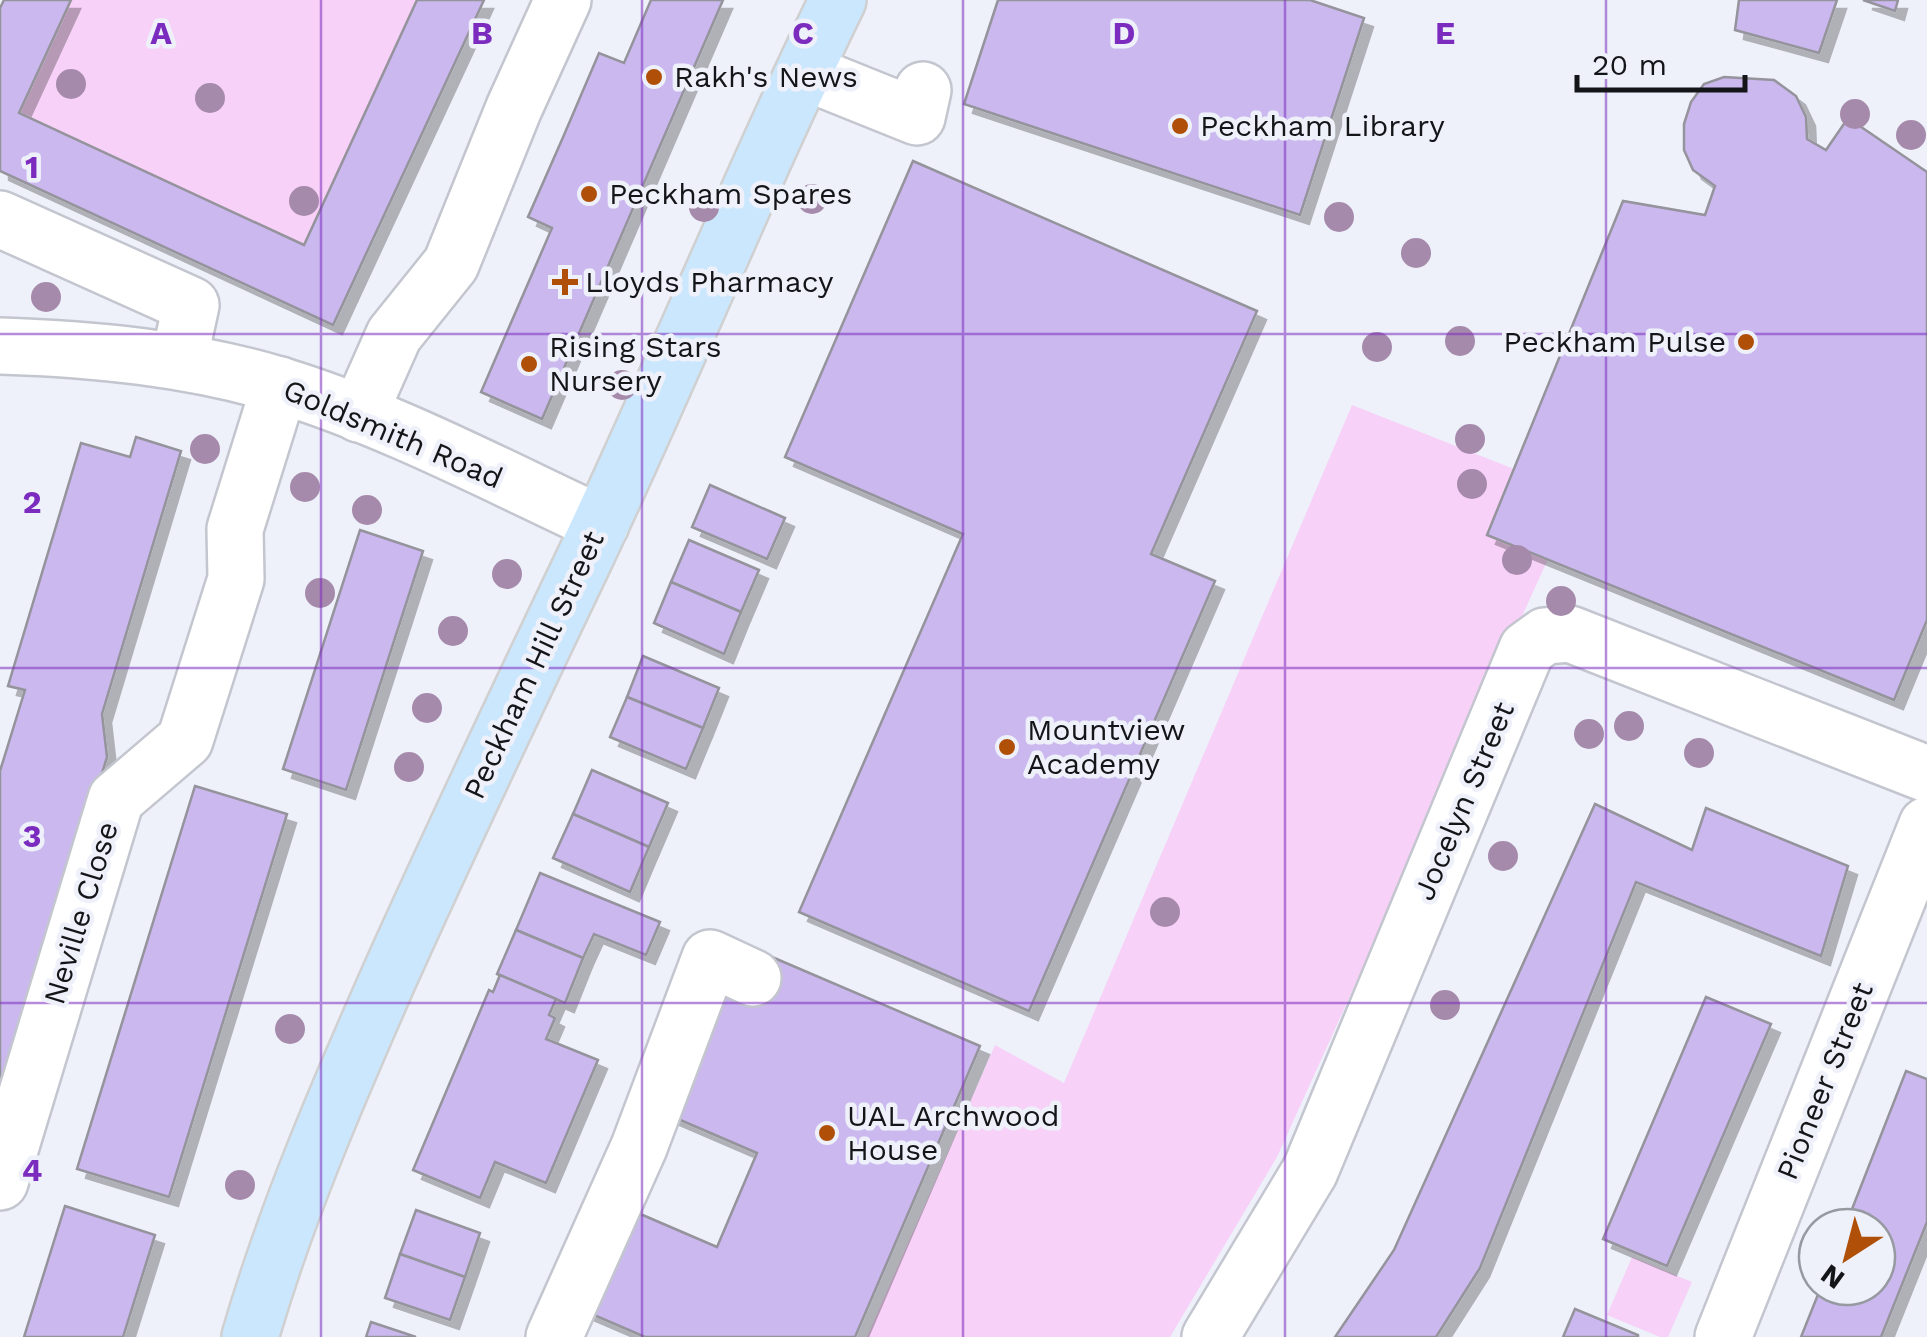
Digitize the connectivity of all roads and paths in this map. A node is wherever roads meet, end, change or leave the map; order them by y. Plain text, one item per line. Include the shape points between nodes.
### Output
1 (563, 0) edge
2 (838, 0) edge
3 (805, 72) junction
4 (923, 90) dead end
5 (0, 219) edge
6 (0, 346) edge
7 (179, 360) junction
8 (280, 385) junction
9 (359, 414) junction
10 (601, 524) junction
11 (1927, 774) edge
12 (1927, 825) edge
13 (752, 978) dead end
14 (0, 1182) edge
15 (250, 1337) edge
16 (554, 1337) edge
17 (1210, 1337) edge
18 (1724, 1337) edge

1 - 9 street via 450,264 394,335
2 - 3 main road, Peckham Hill Street
3 - 4 street via 918,118
3 - 10 main road, Peckham Hill Street
5 - 7 street via 190,305
6 - 7 street, Goldsmith Road
7 - 8 street, Goldsmith Road
8 - 9 street, Goldsmith Road
8 - 14 street, Neville Close via 235,529 236,579 185,740 116,799
9 - 10 street, Goldsmith Road
10 - 15 main road, Peckham Hill Street via 322,1130
11 - 17 street, Jocelyn Street via 1570,634 1545,636 1528,650 1310,1170
12 - 18 street, Pioneer Street
13 - 16 street via 710,958 638,1148

